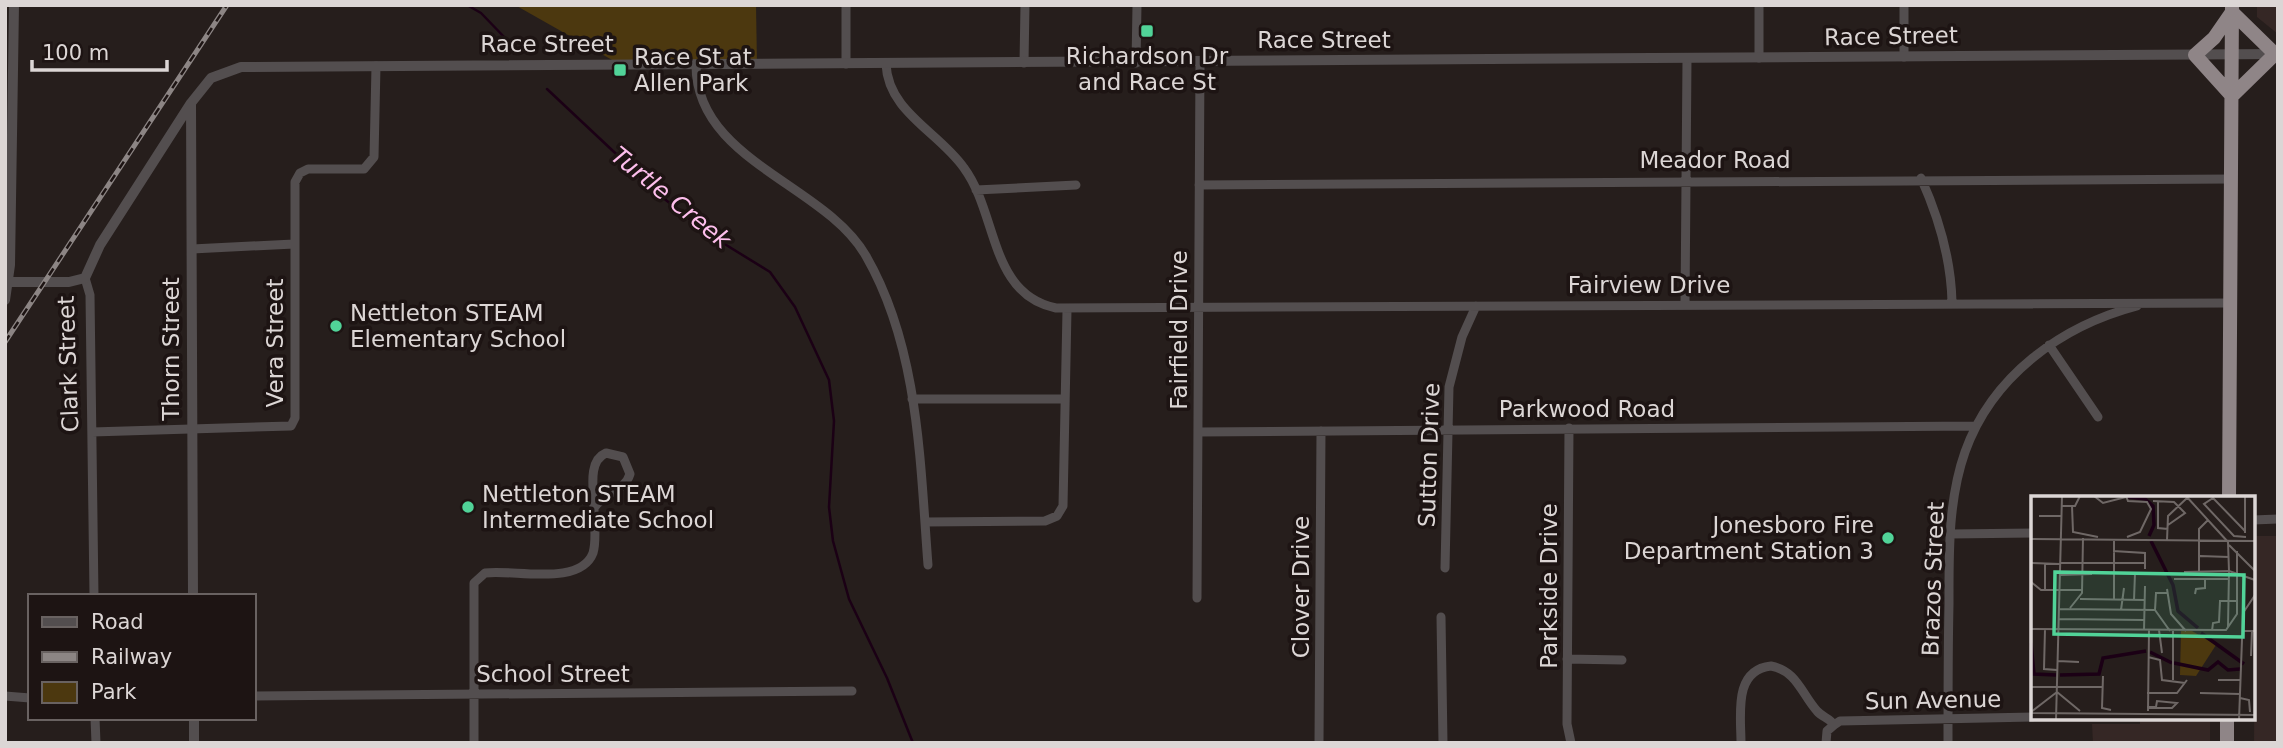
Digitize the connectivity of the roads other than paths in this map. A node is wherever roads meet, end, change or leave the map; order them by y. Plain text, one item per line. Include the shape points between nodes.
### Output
1 (14, 5) edge
2 (846, 5) edge
3 (1025, 5) edge
4 (1137, 5) edge
5 (1759, 5) edge
6 (1904, 5) edge
7 (2232, 9) edge
8 (2277, 54) edge
9 (2195, 55) junction
10 (2232, 55) junction
11 (1904, 57) junction
12 (1759, 58) junction
13 (1686, 59) junction
14 (1200, 62) junction
15 (1024, 63) junction
16 (1136, 63) junction
17 (846, 64) junction
18 (886, 64) junction
19 (696, 65) junction
20 (376, 66) junction
21 (245, 67) joint
22 (9, 72) edge
23 (2232, 96) junction
24 (191, 103) junction
25 (1921, 178) junction
26 (2231, 179) junction
27 (1687, 180) junction
28 (1199, 184) junction
29 (1076, 185) dead end
30 (976, 190) junction
31 (294, 244) junction
32 (192, 249) junction
33 (85, 278) junction
34 (7, 282) edge
35 (5, 300) edge
36 (1952, 303) junction
37 (2145, 303) junction
38 (2230, 303) junction
39 (1685, 304) junction
40 (1476, 306) junction
41 (1199, 308) junction
42 (1067, 310) junction
43 (2049, 345) junction
44 (912, 399) junction
45 (1065, 399) junction
46 (2098, 417) dead end
47 (1976, 426) junction
48 (1569, 428) junction
49 (1446, 430) junction
50 (1321, 431) junction
51 (92, 432) junction
52 (192, 432) junction
53 (1198, 432) junction
54 (2229, 496) edge
55 (594, 508) junction
56 (2278, 519) edge
57 (2255, 520) edge
58 (925, 522) junction
59 (2031, 533) edge
60 (1950, 534) junction
61 (928, 565) dead end
62 (1445, 568) dead end
63 (94, 594) edge
64 (193, 594) edge
65 (1197, 598) dead end
66 (1441, 617) dead end
67 (1567, 659) junction
68 (1622, 660) dead end
69 (852, 691) dead end
70 (474, 694) junction
71 (5, 696) edge
72 (256, 696) edge
73 (28, 698) edge
74 (2031, 717) edge
75 (95, 720) edge
76 (194, 720) edge
77 (1948, 720) junction
78 (2227, 720) edge
79 (1834, 724) junction
80 (96, 743) edge
81 (194, 743) edge
82 (474, 743) edge
83 (1319, 743) edge
84 (1443, 743) edge
85 (1572, 743) edge
86 (1741, 743) edge
87 (1826, 743) edge
88 (1948, 743) edge
89 (2227, 743) edge

1 - 22 street
2 - 17 street
3 - 15 street
4 - 16 street
5 - 12 street
6 - 11 street
7 - 8 highway
7 - 9 highway via 2214,38
7 - 10 highway
8 - 10 street, Race Street
8 - 23 highway
9 - 10 street, Race Street
9 - 11 street, Race Street
9 - 23 highway
10 - 23 highway
11 - 12 street, Race Street
12 - 13 street, Race Street
13 - 14 street, Race Street
13 - 27 street
14 - 16 street, Race Street
14 - 28 street, Fairfield Drive
15 - 16 street, Race Street
15 - 18 street, Race Street
17 - 18 street, Race Street
17 - 19 street, Race Street
18 - 30 street, Fairview Drive via 895,99 964,167
19 - 20 street, Race Street
19 - 44 street via 698,89 711,119 762,167 828,213 856,241 872,267 898,338
20 - 21 street, Race Street
20 - 31 street, Vera Street via 374,157 364,169 300,173 295,182
21 - 24 street, Clark Street via 211,78
22 - 34 street
23 - 26 highway
24 - 32 street, Thorn Street
24 - 33 street, Clark Street via 100,245
25 - 26 street, Meador Road
25 - 27 street, Meador Road
25 - 36 street via 1945,245
26 - 38 highway
27 - 28 street, Meador Road
27 - 39 street
28 - 41 street, Fairfield Drive
29 - 30 street
30 - 42 street, Fairview Drive via 1012,282 1043,305
31 - 32 street
31 - 52 street, Vera Street via 293,424 285,429
32 - 52 street, Thorn Street
33 - 34 street
33 - 51 street, Clark Street via 90,295
34 - 35 street
36 - 37 street, Fairview Drive
36 - 39 street, Fairview Drive
37 - 38 street, Fairview Drive
37 - 43 street, Brazos Street via 2098,318
38 - 54 highway
39 - 40 street, Fairview Drive
40 - 41 street, Fairview Drive
40 - 49 street, Sutton Drive via 1454,362
41 - 42 street, Fairview Drive
41 - 53 street, Fairfield Drive
42 - 45 street
43 - 46 street
43 - 47 street, Brazos Street via 2011,378
44 - 45 street
44 - 58 street
45 - 58 street via 1063,506 1057,516 1045,522
47 - 48 street, Parkwood Road
47 - 60 street, Brazos Street via 1962,461
48 - 49 street, Parkwood Road
48 - 67 street, Parkside Drive
49 - 50 street, Parkwood Road
49 - 62 street, Sutton Drive
50 - 53 street, Parkwood Road
50 - 83 street, Clover Drive
51 - 52 street, Vera Street
51 - 63 street, Clark Street
52 - 64 street, Thorn Street
53 - 65 street, Fairfield Drive
55 - 55 street via 598,458 618,453 627,462 628,480
55 - 70 street via 594,548 584,566 568,573 490,572 479,576 473,586
56 - 57 street
58 - 61 street
59 - 60 street
60 - 77 street, Brazos Street
66 - 84 street
67 - 68 street
67 - 85 street, Parkside Drive via 1567,724
69 - 70 street, School Street
70 - 72 street, School Street
70 - 82 street
71 - 73 street
74 - 77 street, Sun Avenue
75 - 80 street
76 - 81 street
77 - 79 street, Sun Avenue
77 - 88 street, Brazos Street
78 - 89 highway
79 - 86 street via 1818,713 1793,676 1768,666 1754,671 1744,683
79 - 87 street via 1827,731

